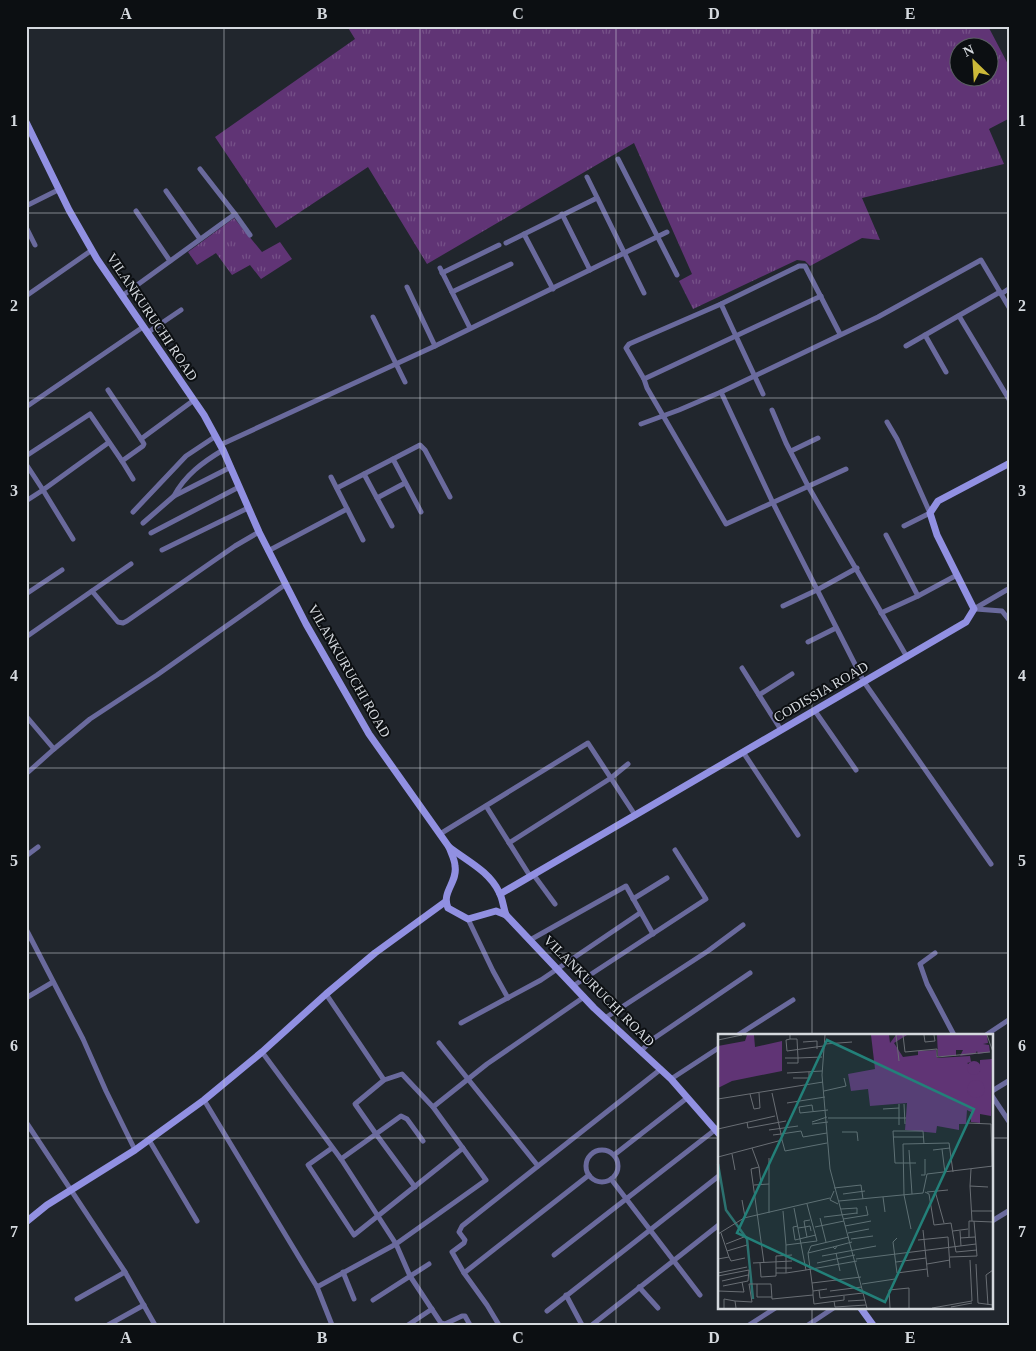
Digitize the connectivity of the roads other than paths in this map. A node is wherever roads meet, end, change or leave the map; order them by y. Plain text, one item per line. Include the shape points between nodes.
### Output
1 (26, 122) edge
2 (618, 160) dead end
3 (200, 169) dead end
4 (587, 177) dead end
5 (58, 190) junction
6 (166, 192) dead end
7 (597, 198) junction
8 (26, 206) edge
9 (136, 211) dead end
10 (235, 214) junction
11 (562, 214) junction
12 (26, 227) edge
13 (667, 232) dead end
14 (524, 234) junction
15 (250, 235) dead end
16 (658, 237) junction
17 (200, 239) junction
18 (506, 242) dead end
19 (35, 245) dead end
20 (499, 245) dead end
21 (92, 250) junction
22 (624, 253) junction
23 (170, 261) junction
24 (511, 264) dead end
25 (590, 270) junction
26 (677, 275) dead end
27 (407, 287) dead end
28 (1010, 288) edge
29 (553, 289) junction
30 (452, 292) junction
31 (644, 292) dead end
32 (1001, 293) junction
33 (26, 296) edge
34 (122, 296) junction
35 (821, 296) junction
36 (721, 304) junction
37 (1010, 309) edge
38 (181, 310) dead end
39 (959, 316) junction
40 (373, 317) dead end
41 (470, 328) junction
42 (145, 330) junction
43 (840, 334) junction
44 (925, 335) junction
45 (736, 336) junction
46 (435, 346) junction
47 (906, 346) dead end
48 (396, 363) junction
49 (946, 372) dead end
50 (755, 376) junction
51 (644, 380) junction
52 (405, 382) dead end
53 (108, 390) dead end
54 (721, 392) junction
55 (763, 394) dead end
56 (194, 400) junction
57 (1010, 401) edge
58 (26, 408) edge
59 (772, 410) dead end
60 (663, 415) junction
61 (888, 422) dead end
62 (641, 424) dead end
63 (216, 436) junction
64 (818, 438) dead end
65 (141, 440) junction
66 (108, 443) junction
67 (221, 447) junction
68 (790, 451) junction
69 (26, 456) edge
70 (393, 459) junction
71 (122, 461) junction
72 (1010, 463) edge
73 (26, 464) edge
74 (230, 467) junction
75 (846, 469) dead end
76 (364, 474) junction
77 (331, 477) dead end
78 (133, 479) dead end
79 (405, 483) junction
80 (808, 486) junction
81 (239, 487) junction
82 (337, 488) junction
83 (42, 490) junction
84 (174, 496) junction
85 (450, 497) dead end
86 (377, 498) junction
87 (26, 501) edge
88 (773, 503) junction
89 (248, 508) junction
90 (347, 509) junction
91 (133, 512) dead end
92 (421, 512) dead end
93 (930, 513) junction
94 (143, 523) dead end
95 (392, 526) dead end
96 (904, 526) dead end
97 (259, 532) junction
98 (151, 533) dead end
99 (886, 535) dead end
100 (73, 539) dead end
101 (363, 540) dead end
102 (162, 550) dead end
103 (268, 551) junction
104 (131, 564) dead end
105 (857, 568) junction
106 (62, 570) dead end
107 (957, 575) junction
108 (286, 584) junction
109 (1010, 588) edge
110 (817, 590) junction
111 (92, 591) junction
112 (26, 594) edge
113 (918, 596) junction
114 (782, 606) dead end
115 (974, 609) junction
116 (881, 613) junction
117 (1010, 621) edge
118 (836, 628) junction
119 (26, 637) edge
120 (808, 642) dead end
121 (906, 657) junction
122 (742, 668) dead end
123 (792, 674) dead end
124 (864, 682) junction
125 (759, 695) junction
126 (814, 710) junction
127 (26, 716) edge
128 (781, 730) junction
129 (54, 749) junction
130 (743, 752) junction
131 (628, 764) dead end
132 (856, 770) dead end
133 (26, 774) edge
134 (611, 778) junction
135 (486, 806) junction
136 (635, 815) junction
137 (440, 834) junction
138 (798, 835) dead end
139 (509, 843) junction
140 (38, 847) dead end
141 (449, 847) junction
142 (675, 850) dead end
143 (26, 856) edge
144 (991, 864) dead end
145 (532, 875) junction
146 (667, 878) dead end
147 (500, 894) junction
148 (633, 899) junction
149 (445, 902) junction
150 (555, 904) dead end
151 (640, 913) junction
152 (506, 914) junction
153 (468, 919) junction
154 (743, 925) dead end
155 (26, 929) edge
156 (653, 934) junction
157 (530, 940) junction
158 (935, 953) dead end
159 (559, 969) junction
160 (750, 973) dead end
161 (53, 982) junction
162 (573, 986) junction
163 (326, 994) junction
164 (584, 997) junction
165 (26, 998) edge
166 (508, 998) junction
167 (793, 1000) dead end
168 (605, 1018) junction
169 (1010, 1018) edge
170 (461, 1023) dead end
171 (740, 1034) edge
172 (953, 1034) edge
173 (987, 1034) edge
174 (439, 1043) dead end
175 (718, 1048) edge
176 (641, 1051) junction
177 (262, 1052) junction
178 (661, 1069) junction
179 (468, 1078) junction
180 (671, 1078) junction
181 (384, 1080) junction
182 (1010, 1080) edge
183 (994, 1090) edge
184 (688, 1098) junction
185 (994, 1099) edge
186 (204, 1100) junction
187 (433, 1107) junction
188 (26, 1122) edge
189 (1010, 1123) edge
190 (717, 1127) edge
191 (376, 1134) junction
192 (149, 1140) junction
193 (423, 1141) dead end
194 (332, 1148) junction
195 (463, 1148) junction
196 (135, 1150) junction
197 (614, 1155) junction
198 (341, 1160) junction
199 (538, 1166) junction
200 (589, 1175) junction
201 (718, 1177) edge
202 (611, 1179) junction
203 (414, 1187) junction
204 (70, 1191) junction
205 (626, 1198) junction
206 (1010, 1210) edge
207 (377, 1217) junction
208 (197, 1220) dead end
209 (994, 1220) edge
210 (26, 1222) edge
211 (718, 1226) edge
212 (649, 1230) junction
213 (396, 1244) junction
214 (554, 1255) dead end
215 (673, 1261) junction
216 (429, 1264) dead end
217 (125, 1272) junction
218 (343, 1272) junction
219 (464, 1273) junction
220 (410, 1276) junction
221 (317, 1287) junction
222 (639, 1287) junction
223 (566, 1295) junction
224 (700, 1295) dead end
225 (77, 1299) dead end
226 (354, 1299) dead end
227 (373, 1300) dead end
228 (144, 1304) junction
229 (658, 1308) dead end
230 (775, 1308) edge
231 (834, 1308) edge
232 (861, 1308) edge
233 (432, 1309) junction
234 (546, 1311) dead end
235 (872, 1324) edge
236 (108, 1325) edge
237 (155, 1325) edge
238 (332, 1325) edge
239 (408, 1325) edge
240 (470, 1325) edge
241 (499, 1325) edge
242 (582, 1325) edge
243 (592, 1325) edge
244 (749, 1325) edge
245 (808, 1325) edge

1 - 5 main road, VILANKURUCHI ROAD
2 - 16 street
3 - 10 street
4 - 7 street
5 - 8 street
5 - 21 main road, VILANKURUCHI ROAD
6 - 17 street
7 - 11 street
7 - 22 street
9 - 23 street
10 - 15 street
10 - 17 street
11 - 14 street
11 - 25 street
12 - 19 street
13 - 16 street
14 - 18 street
14 - 29 street
16 - 22 street
16 - 26 street
17 - 23 street
20 - 30 street via 441,270
21 - 33 street
21 - 34 main road, VILANKURUCHI ROAD
22 - 25 street
22 - 31 street
23 - 34 street
24 - 30 street
25 - 29 street
27 - 46 street
28 - 32 street
29 - 41 street
30 - 41 street
32 - 37 street
32 - 39 street
32 - 43 street via 981,260 878,317
34 - 42 main road, VILANKURUCHI ROAD
35 - 36 street via 805,266 799,266
35 - 43 street
35 - 45 street
36 - 45 street
36 - 51 street via 629,344 626,348
38 - 42 street
39 - 44 street
39 - 57 street
40 - 48 street
41 - 46 street
42 - 56 main road, VILANKURUCHI ROAD
42 - 58 street
43 - 50 street
44 - 47 street
44 - 49 street
45 - 50 street
45 - 51 street
46 - 48 street
48 - 52 street
48 - 67 street
50 - 54 street
50 - 55 street
51 - 60 street
53 - 65 street
54 - 60 street
54 - 88 street
56 - 63 main road, VILANKURUCHI ROAD
56 - 65 street
59 - 68 street
60 - 62 street
60 - 88 street via 726,524
61 - 93 street
63 - 67 main road, VILANKURUCHI ROAD
63 - 91 street via 186,456
64 - 68 street
65 - 71 street via 143,446
66 - 69 street via 90,414
66 - 71 street
66 - 83 street
67 - 74 main road, VILANKURUCHI ROAD
67 - 84 street via 180,484
68 - 80 street
70 - 76 street
70 - 79 street
70 - 85 street via 423,446
71 - 78 street
72 - 93 main road via 938,501
73 - 83 street
74 - 81 main road, VILANKURUCHI ROAD
74 - 84 street
75 - 80 street
76 - 82 street
76 - 86 street
77 - 82 street
79 - 86 street
79 - 92 street
80 - 88 street
80 - 105 street
81 - 89 main road, VILANKURUCHI ROAD
81 - 98 street
82 - 90 street
83 - 87 street
83 - 100 street
84 - 94 street
86 - 95 street
88 - 110 street
89 - 97 main road, VILANKURUCHI ROAD
89 - 102 street
90 - 101 street
90 - 103 street
93 - 96 street
93 - 107 main road
97 - 103 main road, VILANKURUCHI ROAD
97 - 111 street via 123,623 118,622
99 - 113 street
103 - 108 main road, VILANKURUCHI ROAD
104 - 111 street
105 - 110 street
105 - 116 street
106 - 112 street
107 - 113 street
107 - 115 main road
108 - 129 street via 90,719
108 - 137 main road, VILANKURUCHI ROAD via 368,734
109 - 115 street
110 - 114 street
110 - 118 street
111 - 119 street
113 - 116 street
115 - 117 street via 1002,611
115 - 121 main road, CODISSIA ROAD via 966,622
116 - 121 street
118 - 120 street
118 - 124 street
121 - 124 main road, CODISSIA ROAD
122 - 125 street
123 - 125 street
124 - 126 main road, CODISSIA ROAD
124 - 144 street
125 - 128 street
126 - 128 main road, CODISSIA ROAD
126 - 132 street
127 - 129 street
128 - 130 main road, CODISSIA ROAD
129 - 133 street
130 - 136 main road, CODISSIA ROAD
130 - 138 street
131 - 134 street
134 - 135 street via 588,743
134 - 136 street
134 - 139 street
135 - 137 street
135 - 139 street
136 - 145 main road, CODISSIA ROAD
137 - 141 main road, VILANKURUCHI ROAD
139 - 145 street
140 - 143 street
141 - 147 main road via 479,867
141 - 149 main road, VILANKURUCHI ROAD via 456,868
142 - 156 street via 706,899
145 - 147 main road, CODISSIA ROAD
145 - 150 street
146 - 148 street
147 - 152 main road
148 - 151 street
148 - 157 street via 626,886 622,886
149 - 153 main road via 448,908
149 - 163 main road
151 - 156 street
151 - 159 street
152 - 153 main road via 496,911
152 - 157 main road, VILANKURUCHI ROAD
153 - 166 street
154 - 168 street
155 - 161 street
156 - 162 street
157 - 159 main road, VILANKURUCHI ROAD
158 - 172 street via 920,964 926,984
159 - 162 main road, VILANKURUCHI ROAD
159 - 166 street
160 - 176 street
161 - 165 street
161 - 196 street
162 - 164 main road, VILANKURUCHI ROAD
163 - 177 main road
163 - 181 street
164 - 168 main road, VILANKURUCHI ROAD
164 - 179 street
166 - 170 street
167 - 171 street
168 - 176 main road, VILANKURUCHI ROAD
169 - 173 street
174 - 179 street
175 - 180 street
176 - 178 main road, VILANKURUCHI ROAD
177 - 186 main road
177 - 194 street
178 - 180 main road, VILANKURUCHI ROAD
178 - 199 street
179 - 187 street
179 - 199 street
180 - 184 main road, VILANKURUCHI ROAD
181 - 187 street via 402,1074
181 - 191 street via 355,1104
182 - 183 street
184 - 190 main road, VILANKURUCHI ROAD
184 - 197 street
185 - 189 street
186 - 192 main road
186 - 221 street
187 - 195 street
188 - 204 street
190 - 205 street
191 - 193 street via 401,1116 407,1119
191 - 198 street
191 - 203 street
192 - 196 main road
192 - 208 street
194 - 198 street
194 - 207 street via 308,1165 354,1235
195 - 203 street
195 - 213 street via 486,1180
196 - 204 main road
197 - 200 street via 600,1150 591,1155 586,1165
197 - 202 street via 618,1171
198 - 207 street
199 - 219 street via 459,1229 465,1240 452,1252
200 - 202 street via 597,1181
200 - 219 street
201 - 212 street
202 - 205 street
203 - 207 street
204 - 210 main road
204 - 217 street
205 - 212 street
205 - 214 street
206 - 209 street
207 - 213 street
211 - 215 street
212 - 215 street
212 - 223 street
213 - 218 street
213 - 220 street
215 - 222 street
215 - 224 street
216 - 220 street
217 - 225 street
217 - 228 street
218 - 221 street
218 - 226 street
219 - 241 street
220 - 227 street
220 - 233 street
221 - 238 street
222 - 229 street
222 - 243 street
223 - 234 street
223 - 242 street
228 - 236 street
228 - 237 street
230 - 244 street
231 - 245 street
232 - 235 main road
233 - 239 street
233 - 240 street via 441,1323 465,1316

